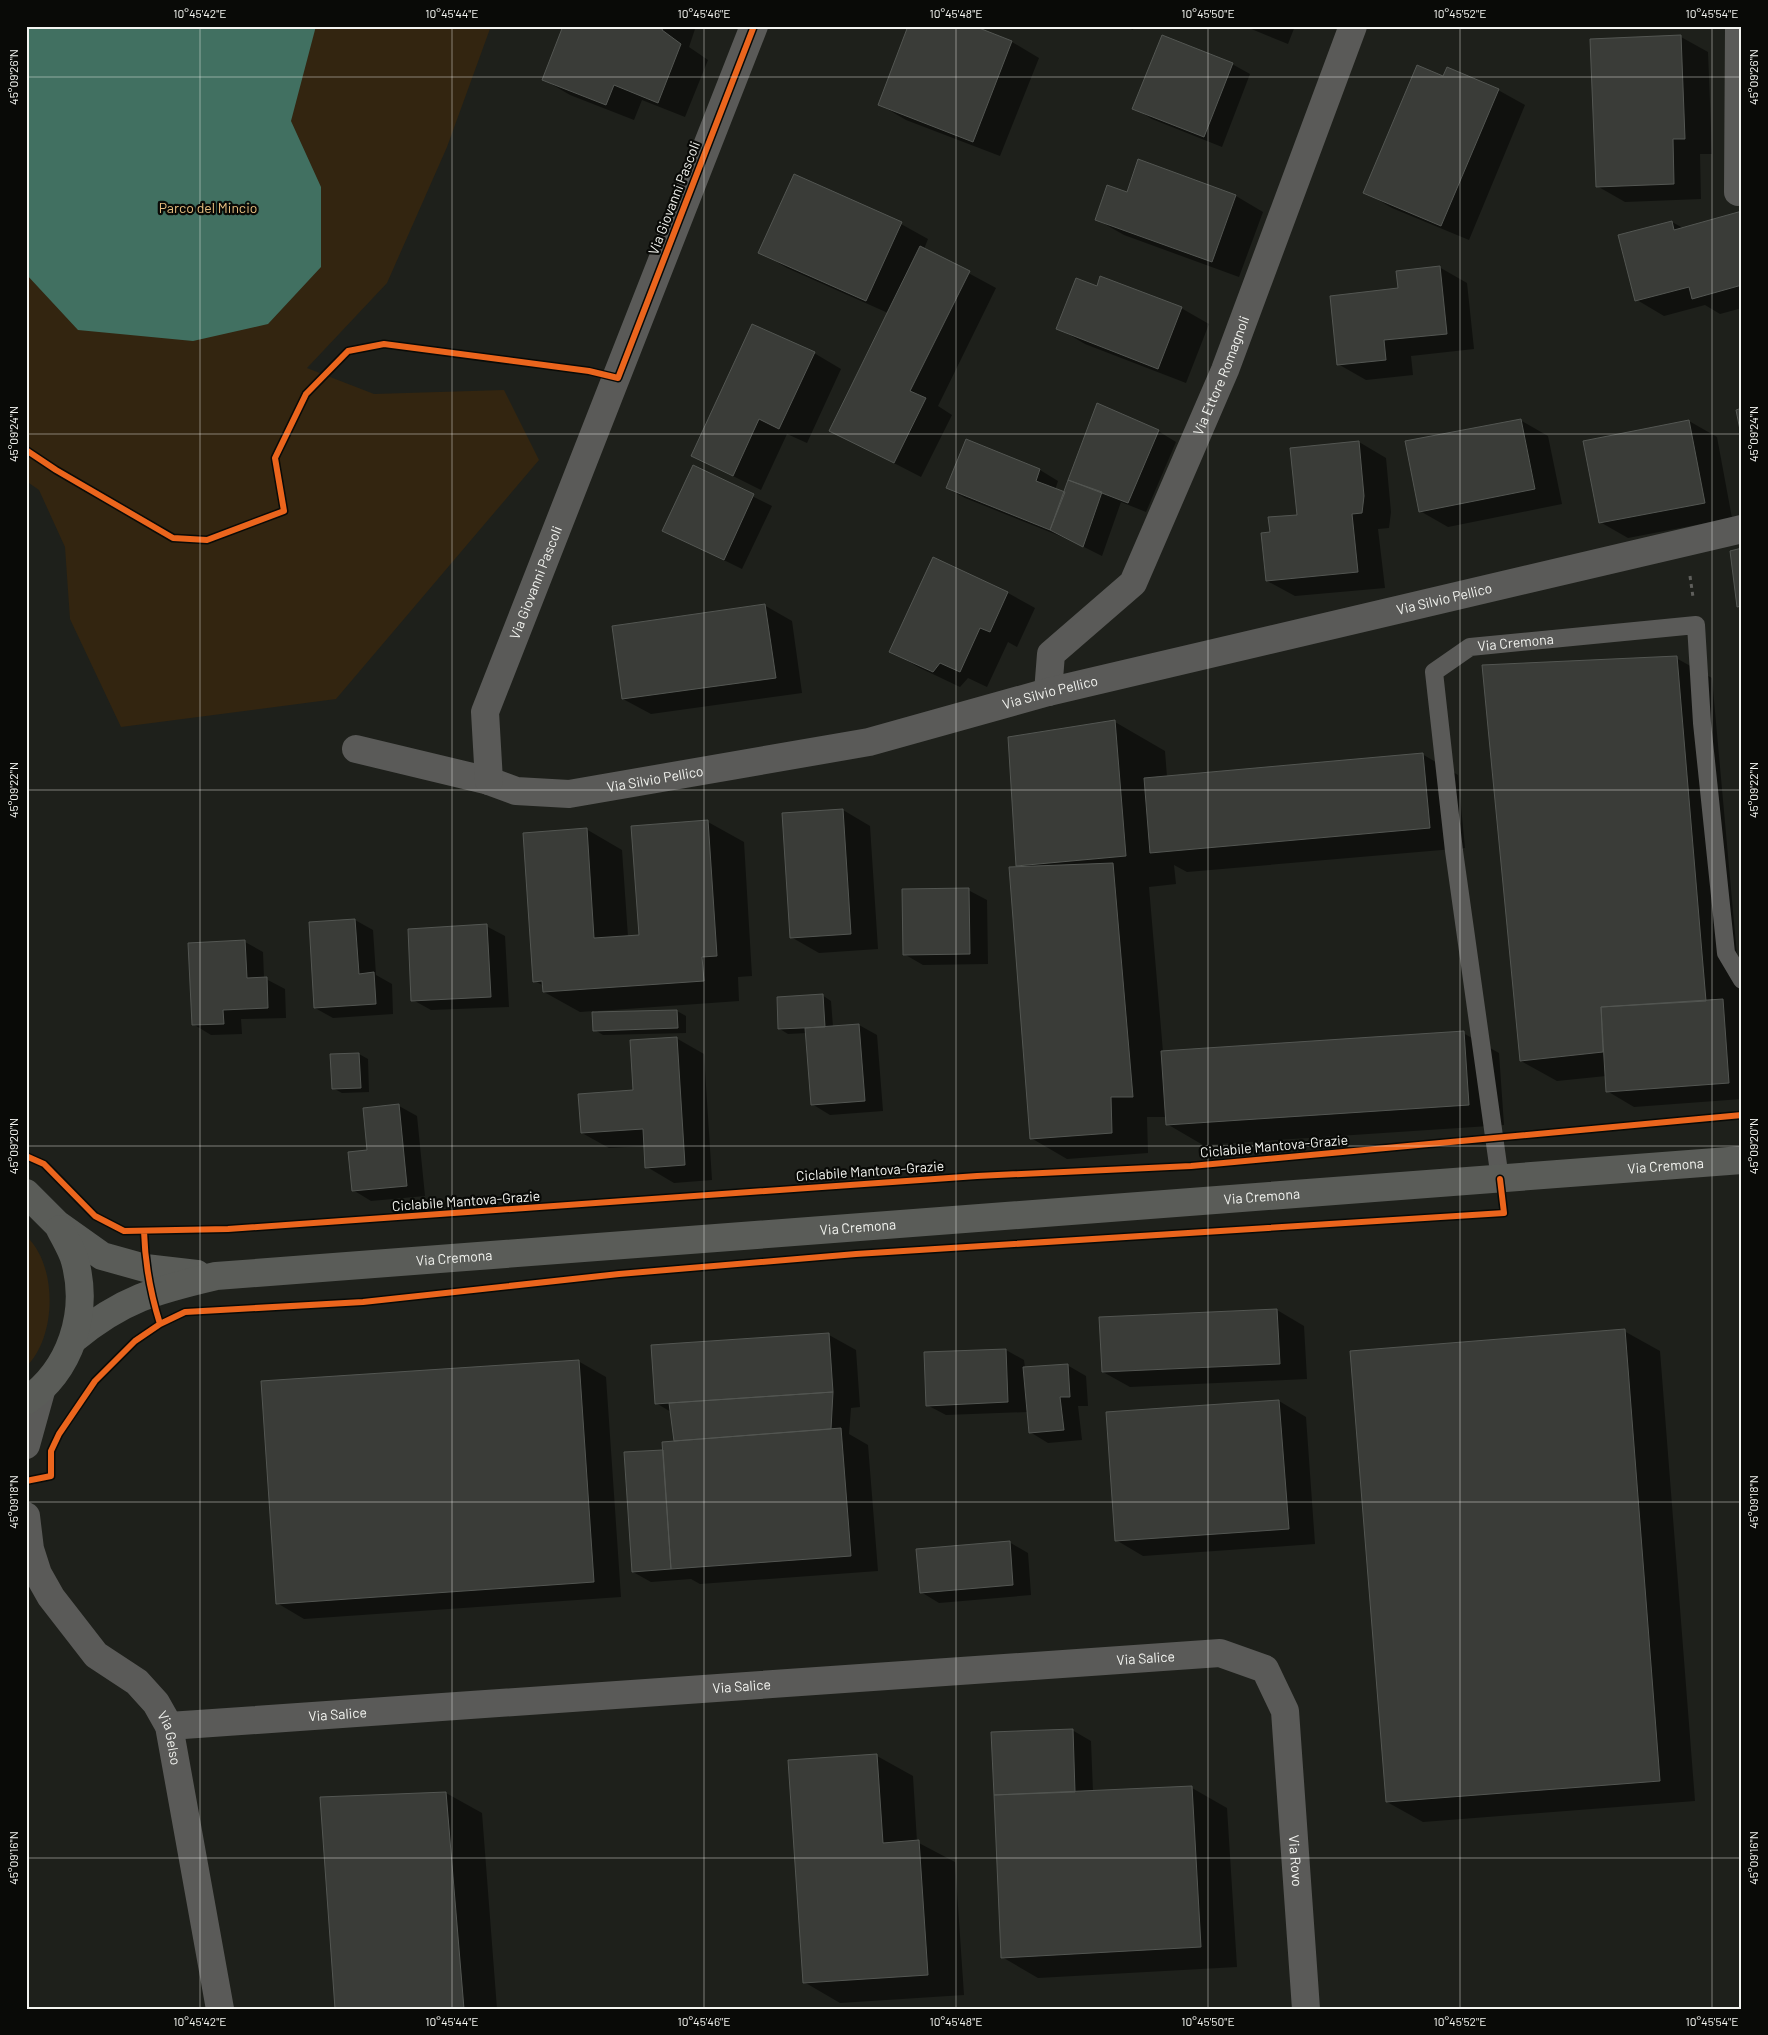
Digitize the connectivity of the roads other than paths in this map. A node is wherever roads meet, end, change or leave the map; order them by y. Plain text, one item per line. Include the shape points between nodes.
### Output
1 (754, 26) edge
2 (1353, 26) edge
3 (1739, 26) edge
4 (1738, 192) dead end
5 (1742, 528) edge
6 (1048, 692) junction
7 (356, 749) dead end
8 (489, 781) junction
9 (1742, 980) edge
10 (1742, 1160) edge
11 (1500, 1179) junction
12 (26, 1193) edge
13 (57, 1224) junction
14 (216, 1276) junction
15 (74, 1339) junction
16 (34, 1396) edge
17 (26, 1445) edge
18 (26, 1516) edge
19 (28, 1546) edge
20 (1285, 1711) joint
21 (169, 1726) junction
22 (220, 2009) edge
23 (1306, 2009) edge

1 - 8 street, Via Giovanni Pascoli via 485,712
2 - 6 street, Via Ettore Romagnoli via 1225,370 1132,583 1051,654
3 - 4 street
5 - 6 street, Via Silvio Pellico
6 - 8 street, Via Silvio Pellico via 869,742 569,794 516,791
7 - 8 street, Via Silvio Pellico
9 - 11 lane, Via Cremona via 1726,953 1702,723 1696,625 1470,647 1434,672 1454,851
10 - 11 main road, Via Cremona
11 - 14 main road, Via Cremona
12 - 13 main road, Via Cremona
13 - 14 main road, Via Cremona via 102,1256 123,1263
13 - 15 main road, Via Cremona via 75,1260 81,1299
14 - 15 main road, Via Cremona via 168,1287 136,1299 100,1317
15 - 16 main road, Via Cremona via 60,1367
16 - 17 street
18 - 19 street, Via Gelso
19 - 21 street, Via Gelso via 51,1597 75,1629 96,1655 137,1682 156,1703
20 - 21 street, Via Salice via 1265,1669 1220,1653
20 - 23 street, Via Rovo
21 - 22 street, Via Gelso

